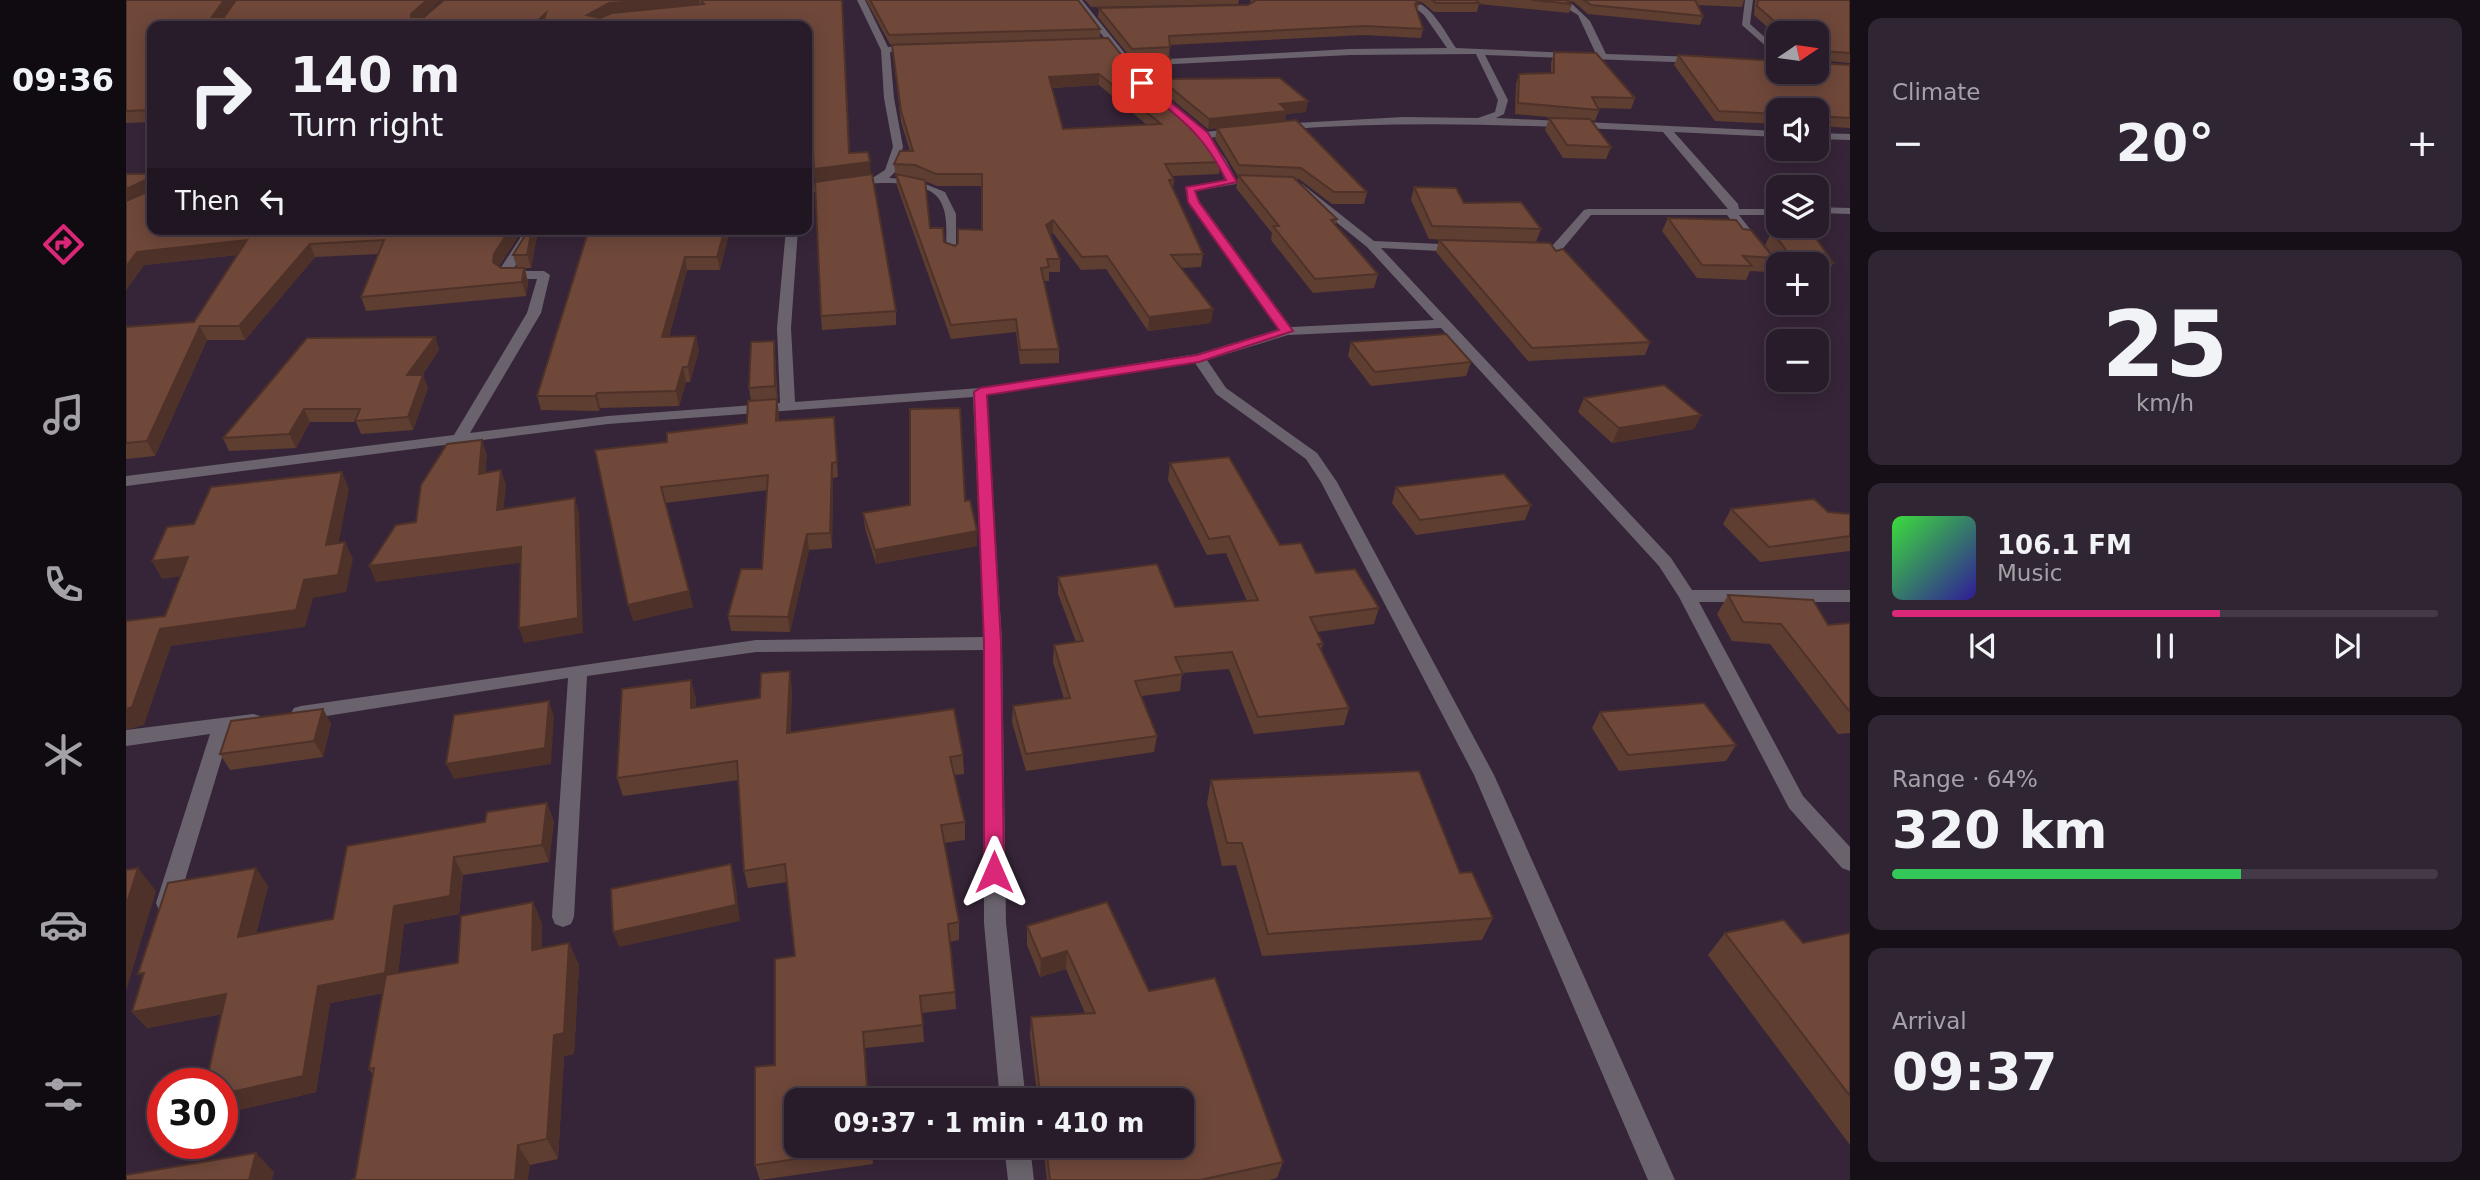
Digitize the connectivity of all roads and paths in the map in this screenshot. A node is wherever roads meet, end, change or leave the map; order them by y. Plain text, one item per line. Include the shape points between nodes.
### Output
1 (861, 0) edge
2 (1078, 0) edge
3 (1410, 0) edge
4 (1557, 0) edge
5 (1749, 0) edge
6 (1766, 43) edge
7 (931, 47) edge
8 (886, 50) junction
9 (1453, 51) junction
10 (1480, 54) junction
11 (1602, 56) junction
12 (1713, 60) edge
13 (1129, 64) junction
14 (1142, 83) edge
15 (1184, 117) edge
16 (1479, 120) junction
17 (1267, 128) edge
18 (1254, 130) edge
19 (1667, 130) junction
20 (1766, 134) edge
21 (1205, 135) junction
22 (1829, 136) edge
23 (1850, 137) edge
24 (876, 181) junction
25 (1282, 184) edge
26 (812, 188) edge
27 (1829, 210) edge
28 (1850, 211) edge
29 (1766, 213) edge
30 (1732, 214) junction
31 (528, 235) edge
32 (792, 235) edge
33 (1371, 244) junction
34 (1468, 248) edge
35 (1520, 249) edge
36 (952, 253) edge
37 (1766, 258) edge
38 (1444, 324) junction
39 (1287, 331) junction
40 (1199, 358) junction
41 (980, 392) junction
42 (788, 408) junction
43 (459, 439) junction
44 (126, 481) edge
45 (1687, 596) junction
46 (1850, 596) edge
47 (993, 643) junction
48 (578, 670) junction
49 (222, 726) junction
50 (126, 738) edge
51 (1850, 862) edge
52 (162, 917) edge
53 (563, 918) dead end
54 (1012, 1088) edge
55 (1018, 1158) edge
56 (1021, 1180) edge
57 (1662, 1180) edge

1 - 8 street
2 - 13 street via 1095,12 1107,43
3 - 9 street via 1427,13
4 - 11 street via 1580,9
5 - 6 street via 1746,25
7 - 8 street
8 - 24 street via 898,146 890,172
9 - 10 street
9 - 13 street
10 - 11 street
10 - 16 street via 1503,100 1499,114
11 - 12 street
13 - 14 street
15 - 21 street
16 - 17 street
16 - 19 street
18 - 21 street
19 - 20 street
19 - 30 street via 1734,206
21 - 39 street via 1238,183 1189,189 1203,217
22 - 23 street
24 - 26 street
24 - 36 street via 919,186 942,195 948,204
25 - 33 street via 1295,184
27 - 28 street
29 - 30 street
30 - 35 street via 1588,212 1556,249
30 - 37 street
31 - 43 street via 506,275 544,275 534,313
32 - 42 street via 784,328
33 - 34 street
33 - 38 street
38 - 39 street
38 - 45 street via 1665,562
39 - 40 street
40 - 41 street
40 - 57 street via 1222,391 1312,456 1329,482 1485,775
41 - 42 street
41 - 47 street
42 - 43 street via 608,420
43 - 44 street
45 - 46 street
45 - 51 street via 1796,802
47 - 48 street via 756,646
47 - 54 street via 995,923
48 - 49 street
48 - 53 street
49 - 50 street
49 - 52 street
55 - 56 street

